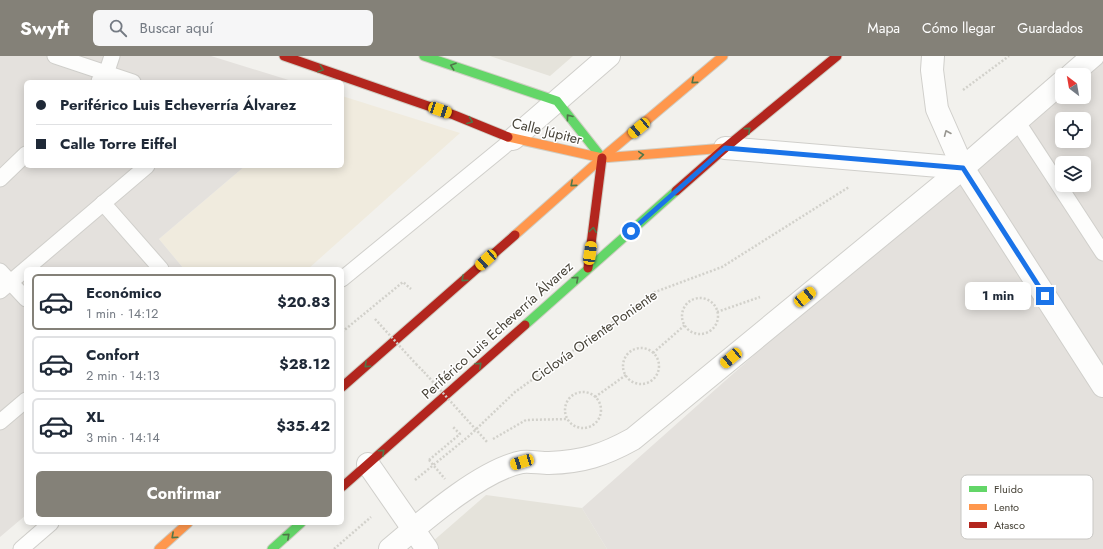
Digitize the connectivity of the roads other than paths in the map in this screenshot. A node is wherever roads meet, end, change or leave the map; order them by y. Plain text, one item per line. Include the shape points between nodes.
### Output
1 (55, 56) edge
2 (112, 56) edge
3 (424, 56) edge
4 (610, 56) edge
5 (723, 56) edge
6 (837, 56) edge
7 (933, 56) edge
8 (1093, 56) edge
9 (294, 57) edge
10 (1079, 68) edge
11 (102, 78) edge
12 (118, 80) edge
13 (1055, 88) edge
14 (557, 101) junction
15 (1017, 121) junction
16 (513, 139) junction
17 (725, 148) junction
18 (24, 156) edge
19 (602, 158) junction
20 (145, 168) edge
21 (963, 168) junction
22 (0, 179) edge
23 (103, 204) junction
24 (1103, 253) edge
25 (29, 267) edge
26 (159, 267) edge
27 (588, 268) junction
28 (0, 271) edge
29 (24, 271) edge
30 (344, 277) edge
31 (5, 287) edge
32 (24, 298) edge
33 (344, 385) edge
34 (1103, 386) edge
35 (24, 402) edge
36 (0, 422) edge
37 (368, 464) junction
38 (344, 485) edge
39 (49, 525) edge
40 (186, 525) edge
41 (299, 525) edge
42 (414, 528) junction
43 (22, 549) edge
44 (159, 549) edge
45 (272, 549) edge
46 (390, 549) edge
47 (428, 549) edge

1 - 11 lane
2 - 11 lane
14 -> 3 main road
4 - 14 street
5 -> 19 main road
17 -> 6 main road, Periférico Luis Echeverría Álvarez
21 -> 7 street via 937,109 932,70
8 - 10 street
9 -> 16 main road, Calle Júpiter
11 - 12 lane
13 - 15 street
14 - 16 street
19 -> 14 main road, Calle Júpiter
15 - 21 street
15 - 24 lane
16 - 19 main road, Calle Júpiter
16 - 30 lane
19 -> 17 main road
17 - 21 street
17 - 27 main road, Periférico Luis Echeverría Álvarez
18 - 22 lane
27 -> 19 main road
19 -> 33 main road
20 - 23 lane
21 - 34 street
21 - 42 street via 633,439 608,453 578,461 522,462 501,468 480,480
23 - 25 lane
23 - 26 lane
37 -> 27 main road, Periférico Luis Echeverría Álvarez
28 - 31 lane
29 - 31 lane
31 - 32 lane
35 - 36 lane
37 - 38 main road, Periférico Luis Echeverría Álvarez
37 - 42 street
39 - 43 lane
40 -> 44 main road
45 -> 41 main road
42 - 46 street
42 - 47 street

